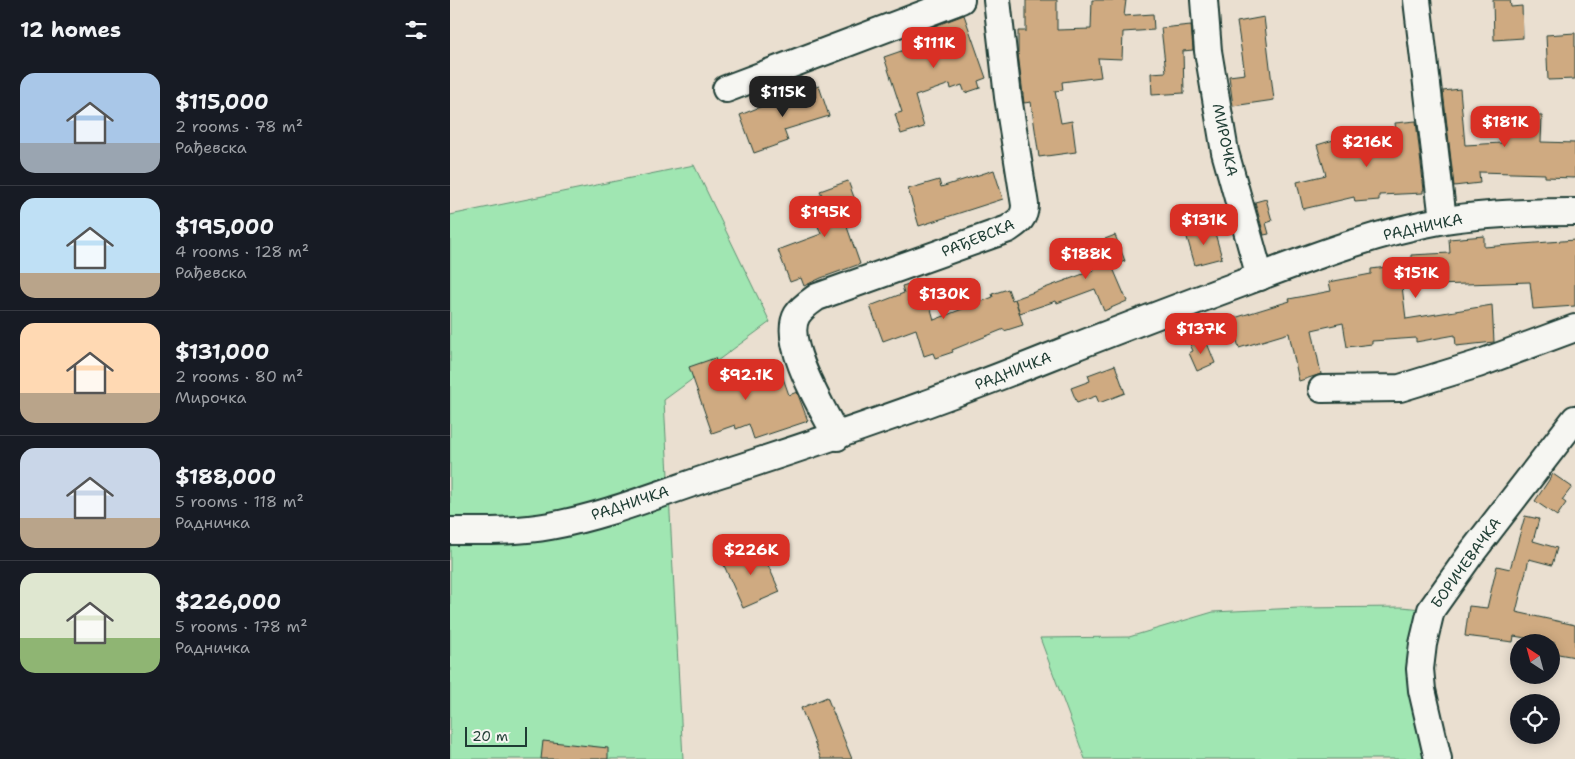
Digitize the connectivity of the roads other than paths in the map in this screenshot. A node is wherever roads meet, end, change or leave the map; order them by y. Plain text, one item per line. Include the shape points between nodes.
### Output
1 (960, 0) edge
2 (996, 0) edge
3 (1204, 0) edge
4 (1417, 0) edge
5 (726, 89) dead end
6 (1575, 212) edge
7 (1443, 220) junction
8 (1260, 276) junction
9 (1575, 328) edge
10 (1322, 389) dead end
11 (1575, 419) edge
12 (837, 437) junction
13 (450, 531) edge
14 (1438, 759) edge

1 - 5 street
2 - 12 street, РАЂЕВСКА via 1025,213 1008,229 817,297 803,307 796,316 795,346 808,381
3 - 8 street, МИРОЧКА via 1208,51 1225,152
4 - 7 street
6 - 7 street, РАДНИЧКА via 1526,212
7 - 8 street, РАДНИЧКА via 1366,239
8 - 12 street, РАДНИЧКА
9 - 10 street via 1478,364 1400,388
11 - 14 street, БОРИЧЕВАЧКА via 1431,610 1420,669
12 - 13 street, РАДНИЧКА via 581,519 527,529

